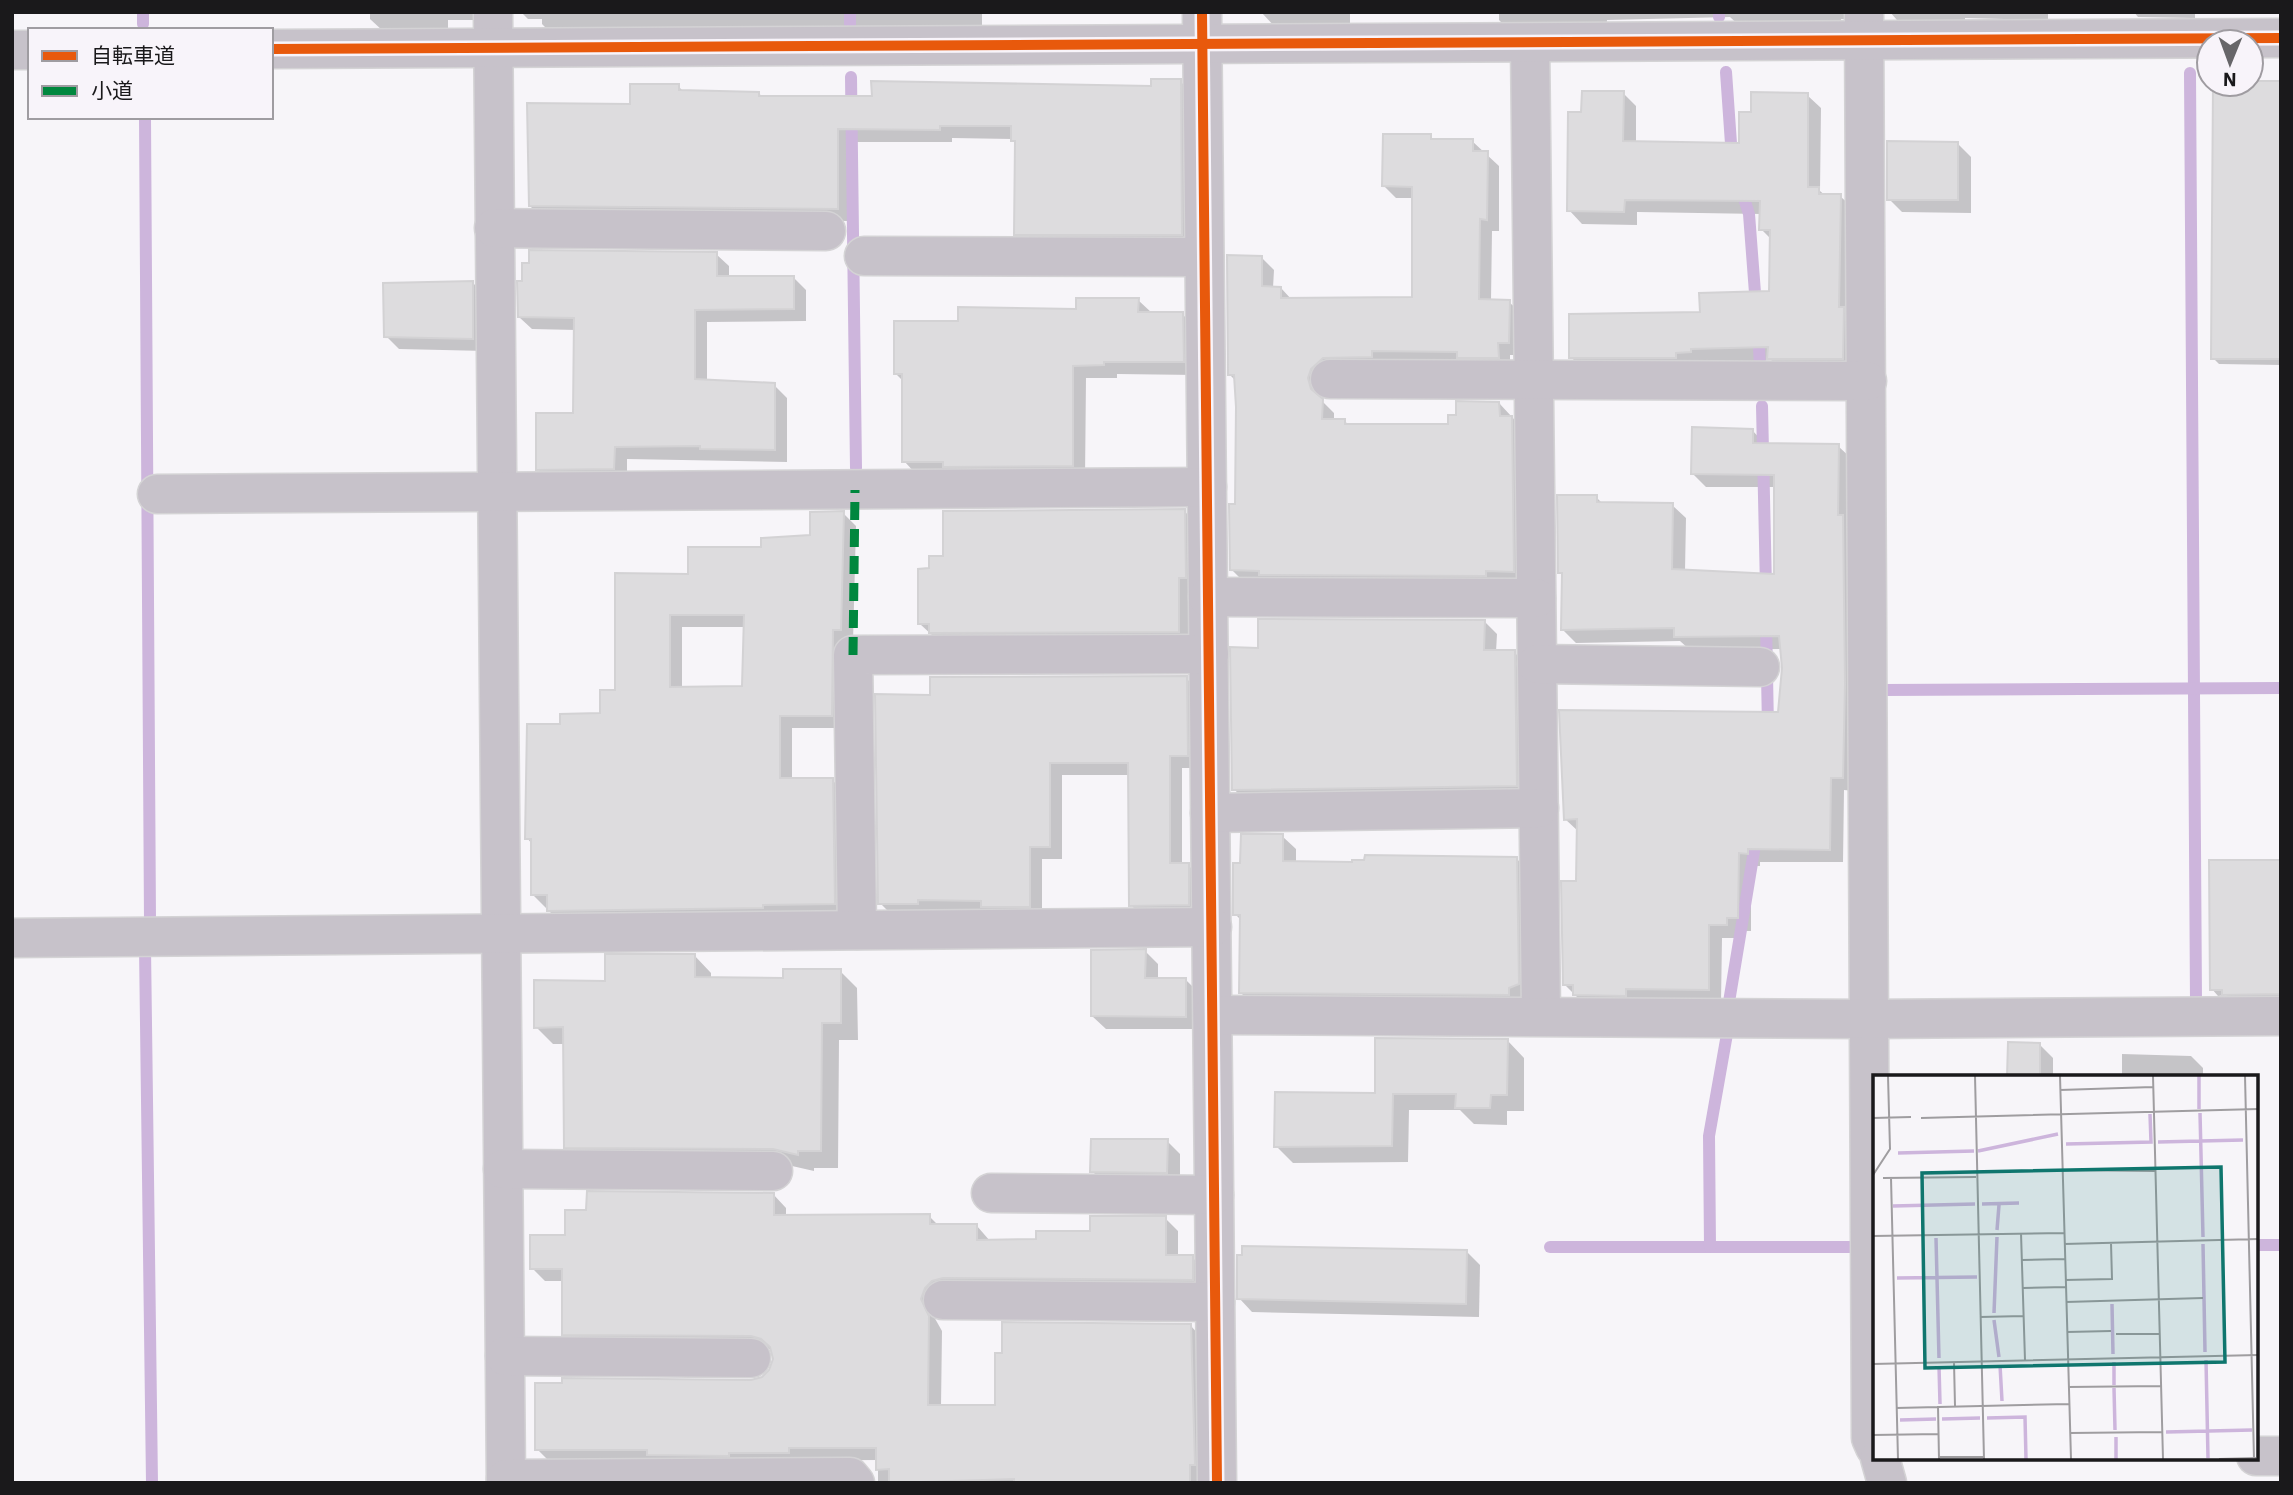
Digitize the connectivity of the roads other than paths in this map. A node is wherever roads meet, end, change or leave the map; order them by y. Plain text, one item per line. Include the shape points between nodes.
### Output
1 (2076, 26) edge
2 (1864, 27) edge
3 (1202, 29) edge
4 (493, 30) edge
5 (2281, 38) edge
6 (1530, 43) junction
7 (273, 49) edge
8 (494, 228) junction
9 (826, 231) dead end
10 (864, 257) dead end
11 (1205, 257) junction
12 (1330, 379) dead end
13 (1534, 380) junction
14 (1867, 382) junction
15 (1208, 486) junction
16 (497, 492) junction
17 (157, 494) dead end
18 (1208, 597) junction
19 (1536, 598) junction
20 (1209, 654) junction
21 (1537, 664) junction
22 (1760, 667) dead end
23 (1539, 808) junction
24 (1210, 813) junction
25 (1212, 927) junction
26 (857, 930) junction
27 (501, 933) junction
28 (12, 938) edge
29 (1213, 1015) junction
30 (1541, 1016) junction
31 (2281, 1016) edge
32 (1868, 1019) junction
33 (503, 1168) junction
34 (773, 1171) dead end
35 (991, 1194) dead end
36 (1214, 1195) junction
37 (943, 1300) dead end
38 (1215, 1302) junction
39 (505, 1356) junction
40 (751, 1358) dead end
41 (1873, 1442) edge
42 (2258, 1456) edge
43 (2281, 1457) edge
44 (1881, 1460) edge
45 (506, 1481) edge
46 (855, 1483) edge
47 (1217, 1483) edge
48 (1887, 1483) edge

1 - 2 street
1 - 5 street
2 - 6 street
2 - 14 street
3 - 4 street
3 - 6 street
3 - 11 street
4 - 7 street
4 - 8 street
6 - 13 street
8 - 9 street
8 - 16 street
10 - 11 street
11 - 15 street
12 - 13 street
13 - 14 street
13 - 19 street
14 - 32 street
15 - 16 street
15 - 18 street
16 - 17 street
16 - 27 street
18 - 19 street
18 - 20 street
19 - 21 street
20 - 24 street
20 - 26 street via 853,654
21 - 22 street
21 - 23 street
23 - 24 street
23 - 30 street
24 - 25 street
25 - 26 street
25 - 29 street
26 - 27 street
27 - 28 street
27 - 33 street
29 - 30 street
29 - 36 street
30 - 32 street
31 - 32 street
32 - 41 street
33 - 34 street
33 - 39 street
35 - 36 street
36 - 38 street
37 - 38 street
38 - 47 street
39 - 40 street
39 - 45 street
42 - 43 street
44 - 48 street
45 - 46 street via 850,1476

